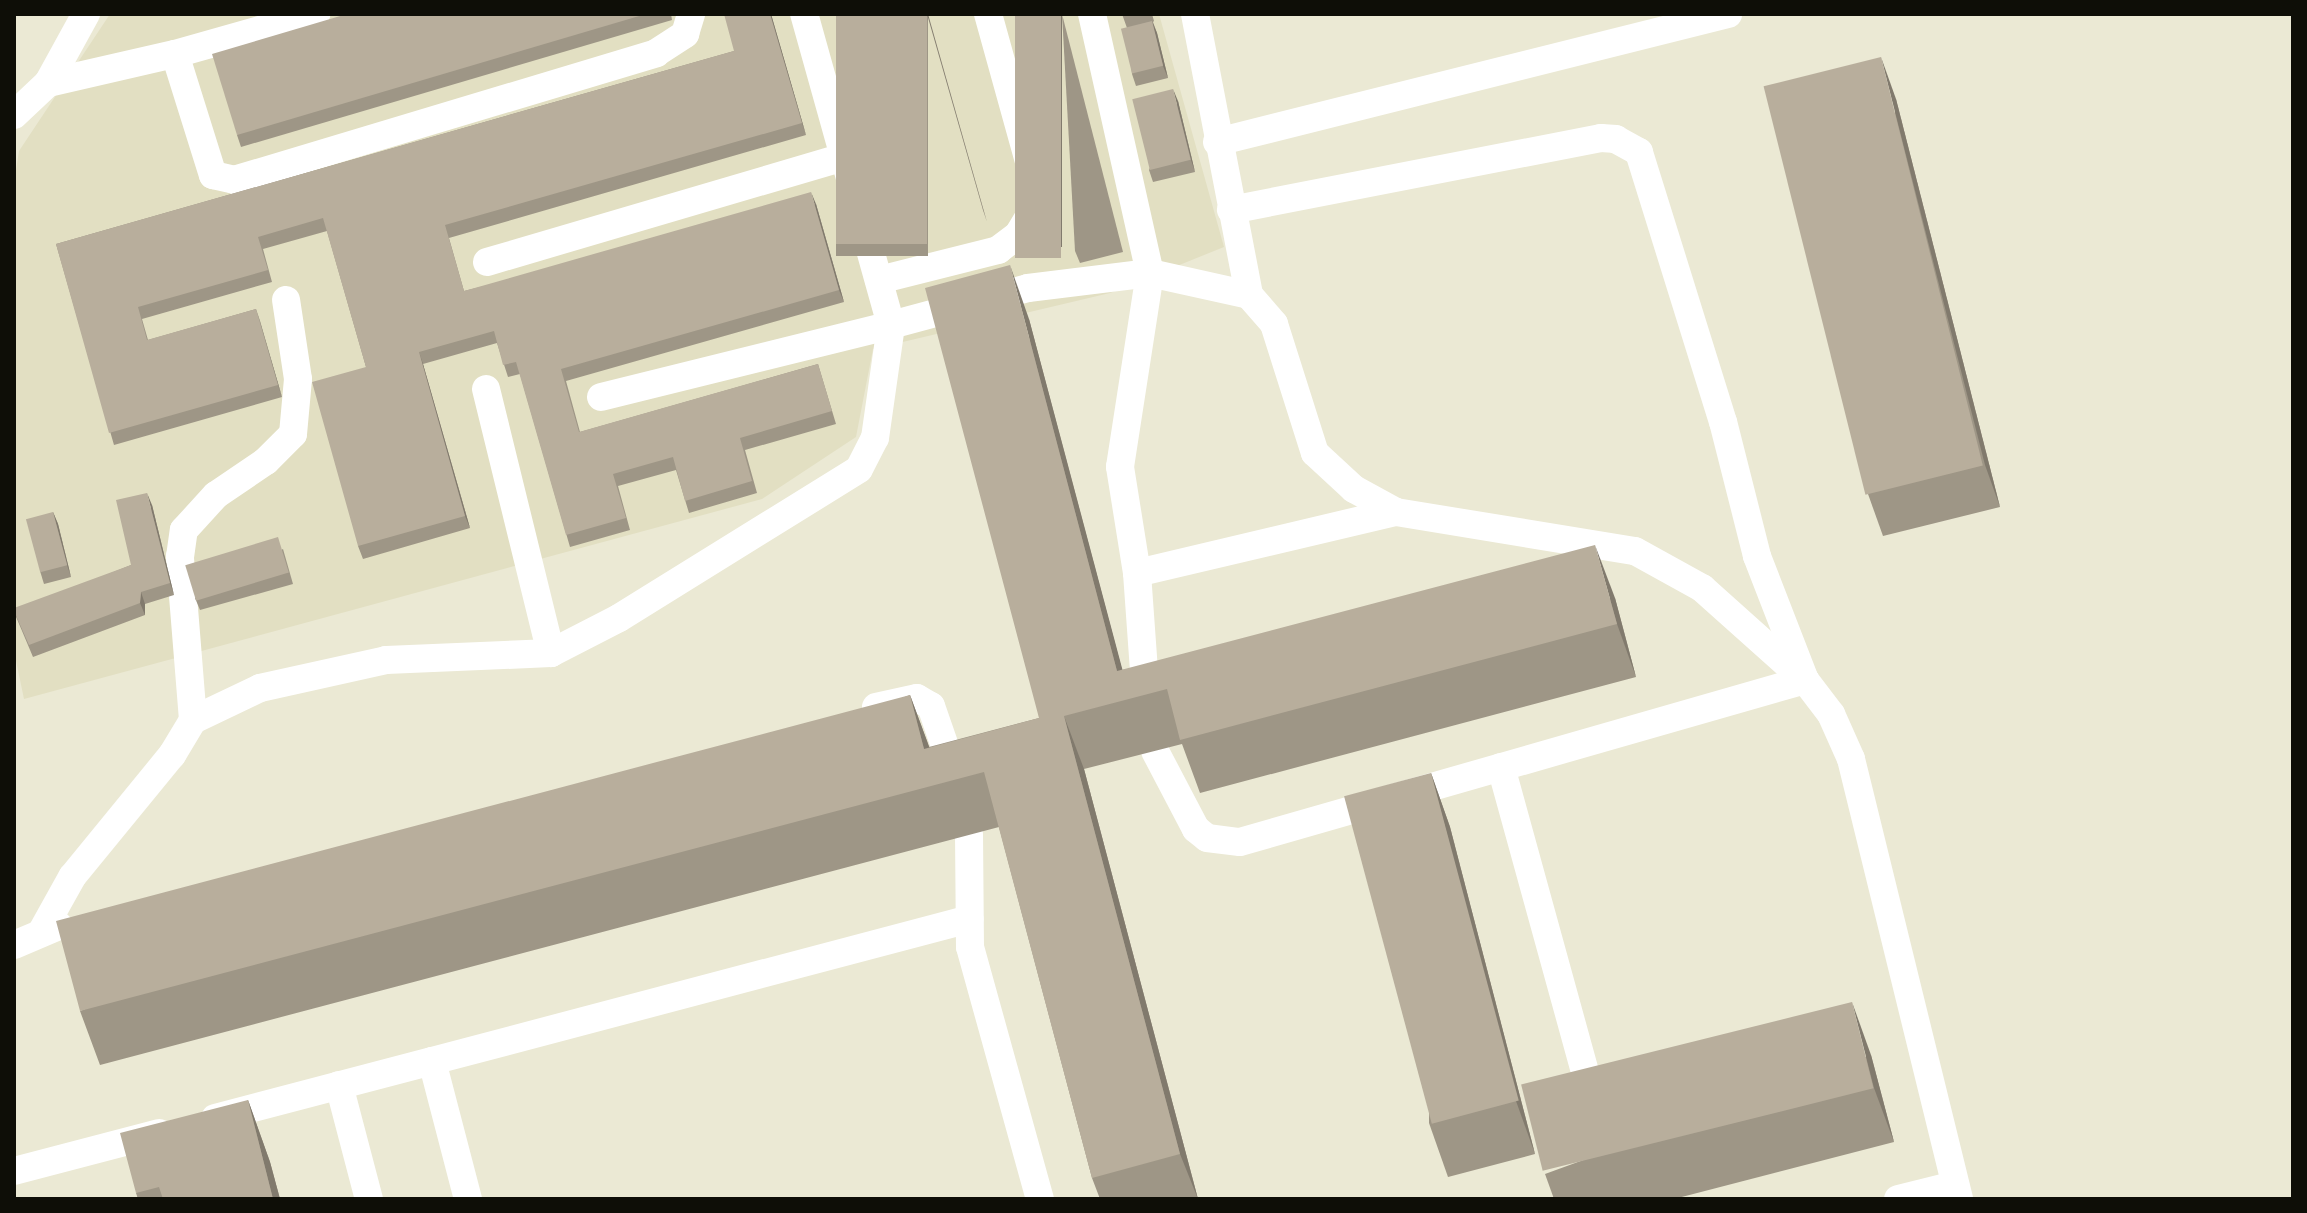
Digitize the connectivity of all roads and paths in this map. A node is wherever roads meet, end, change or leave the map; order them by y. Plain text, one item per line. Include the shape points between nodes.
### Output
1 (86, 14) edge
2 (316, 14) edge
3 (691, 14) edge
4 (804, 14) edge
5 (988, 14) edge
6 (1092, 14) edge
7 (1195, 14) edge
8 (1728, 14) edge
9 (175, 54) junction
10 (48, 83) junction
11 (14, 115) edge
12 (1217, 142) junction
13 (844, 157) junction
14 (1231, 210) junction
15 (487, 262) dead end
16 (1150, 273) junction
17 (879, 280) junction
18 (1249, 295) junction
19 (286, 300) dead end
20 (891, 325) junction
21 (486, 389) dead end
22 (601, 397) dead end
23 (1396, 512) junction
24 (1137, 573) junction
25 (551, 653) junction
26 (1805, 680) junction
27 (848, 714) edge
28 (193, 720) junction
29 (1147, 721) edge
30 (1155, 751) dead end
31 (1501, 767) junction
32 (962, 797) edge
33 (969, 834) dead end
34 (88, 919) edge
35 (970, 919) junction
36 (42, 931) junction
37 (14, 945) edge
38 (432, 1061) junction
39 (1584, 1069) edge
40 (339, 1085) junction
41 (14, 1171) edge
42 (1957, 1192) edge
43 (369, 1199) edge
44 (468, 1199) edge
45 (1040, 1199) edge
46 (1898, 1199) edge

1 - 10 lane
2 - 9 lane
3 - 9 lane via 685,34 656,53 234,180 213,175
4 - 13 lane
5 - 17 lane via 1036,187 1031,213 1018,235 998,250
6 - 16 lane
7 - 12 lane
8 - 12 lane
9 - 10 lane
10 - 11 lane
12 - 14 lane
13 - 15 lane
13 - 17 lane
14 - 18 lane
14 - 26 lane via 1601,138 1616,139 1639,152 1723,422 1757,556
16 - 18 lane
16 - 20 lane via 1028,288
16 - 24 lane via 1120,467
17 - 20 lane
18 - 23 lane via 1274,324 1315,453 1354,489
19 - 28 lane via 298,379 293,434 266,461 216,495 184,530 180,557
20 - 22 lane
20 - 25 lane via 875,438 859,469 671,587
21 - 25 lane
23 - 24 lane
23 - 26 lane via 1635,551 1702,588
24 - 29 lane
25 - 28 lane via 386,660 260,688
26 - 31 lane
26 - 42 lane via 1831,714 1851,759
27 - 32 lane via 909,698 924,701 934,713
28 - 36 lane via 172,755 72,877
30 - 31 lane via 1196,829 1222,842 1240,842
31 - 39 lane
33 - 35 lane
34 - 36 lane
35 - 38 lane
35 - 45 lane via 970,947
36 - 37 lane
38 - 40 lane
38 - 44 lane
40 - 41 lane
40 - 43 lane
42 - 46 lane

